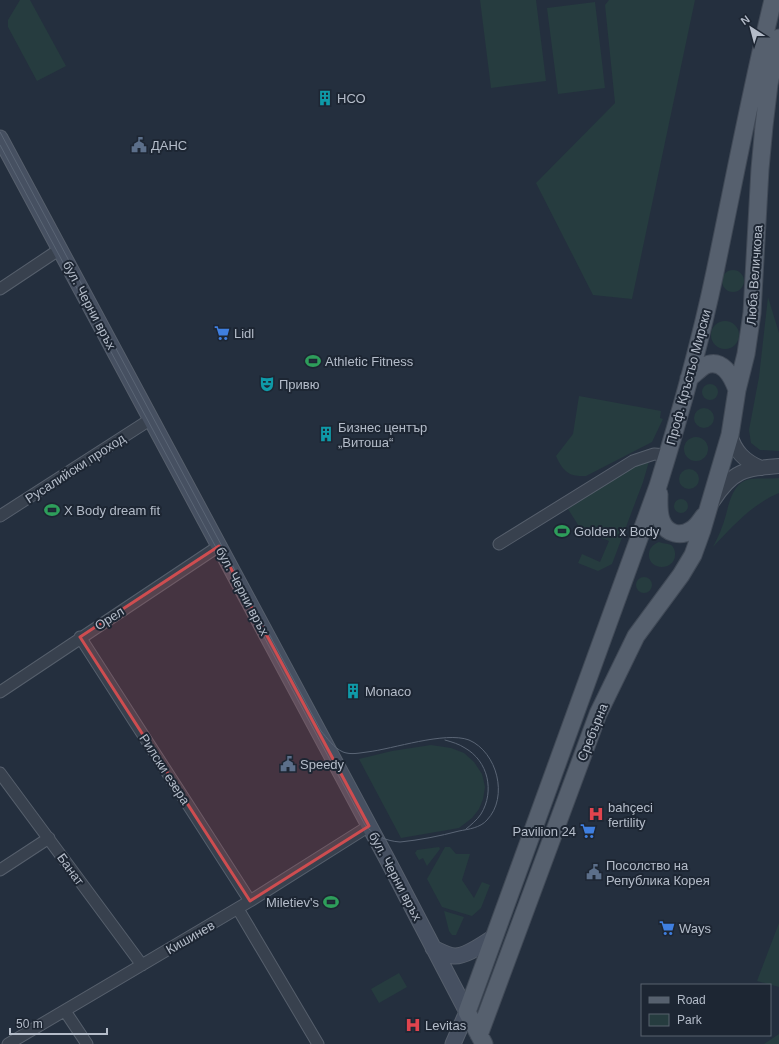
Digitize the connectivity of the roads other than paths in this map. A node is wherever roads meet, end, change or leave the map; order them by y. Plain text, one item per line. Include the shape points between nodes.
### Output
1 (773, 0) edge
2 (779, 38) edge
3 (0, 138) edge
4 (60, 249) junction
5 (0, 289) edge
6 (689, 378) junction
7 (737, 390) junction
8 (151, 419) junction
9 (730, 435) junction
10 (668, 455) junction
11 (779, 466) edge
12 (761, 468) junction
13 (658, 486) junction
14 (709, 508) junction
15 (0, 516) edge
16 (499, 544) dead end
17 (219, 546) junction
18 (80, 637) junction
19 (0, 692) edge
20 (0, 773) edge
21 (369, 826) junction
22 (49, 838) junction
23 (0, 870) edge
24 (250, 902) junction
25 (238, 909) junction
26 (494, 937) junction
27 (433, 948) junction
28 (142, 965) junction
29 (65, 1011) junction
30 (466, 1012) junction
31 (479, 1041) edge
32 (8, 1044) edge
33 (87, 1044) edge
34 (318, 1044) edge
35 (454, 1044) edge

1 - 6 main road, Проф. Кръстьо Мирски via 715,274
2 - 7 main road, Люба Величкова via 769,84 764,126 752,313
3 - 4 main road, бул. Черни връх
4 - 5 street
4 - 8 main road, бул. Черни връх
6 - 7 main road via 704,366 720,365 732,376
6 - 10 main road, Проф. Кръстьо Мирски
7 - 9 main road, Люба Величкова
8 - 15 street, Русалийски проход
8 - 17 main road, бул. Черни връх
9 - 12 street via 740,456
9 - 14 main road, Люба Величкова
10 - 13 main road, Сребърна
10 - 16 street, Проф. Кръстьо Мирски via 654,454 633,461
11 - 12 street, Сребърна
12 - 14 street, Сребърна via 744,471 730,479
13 - 14 main road via 660,518 664,527 675,534 691,531
13 - 26 main road, Сребърна
14 - 31 main road, Сребърна via 693,555 636,636 598,714
17 - 18 street, Орел
17 - 21 main road, бул. Черни връх
18 - 19 street, Орел
18 - 24 street, Рилски езера
20 - 22 street, Банат
21 - 24 street, Кишинев
21 - 27 main road, бул. Черни връх
22 - 23 street
22 - 28 street, Банат
24 - 25 street, Кишинев
25 - 28 street, Кишинев
25 - 34 street
26 - 27 main road via 458,956 445,954
26 - 30 main road, Сребърна
27 - 30 main road, бул. Черни връх
28 - 29 street, Кишинев
29 - 32 street, Кишинев
29 - 33 street
30 - 31 main road, бул. Черни връх
30 - 35 main road

